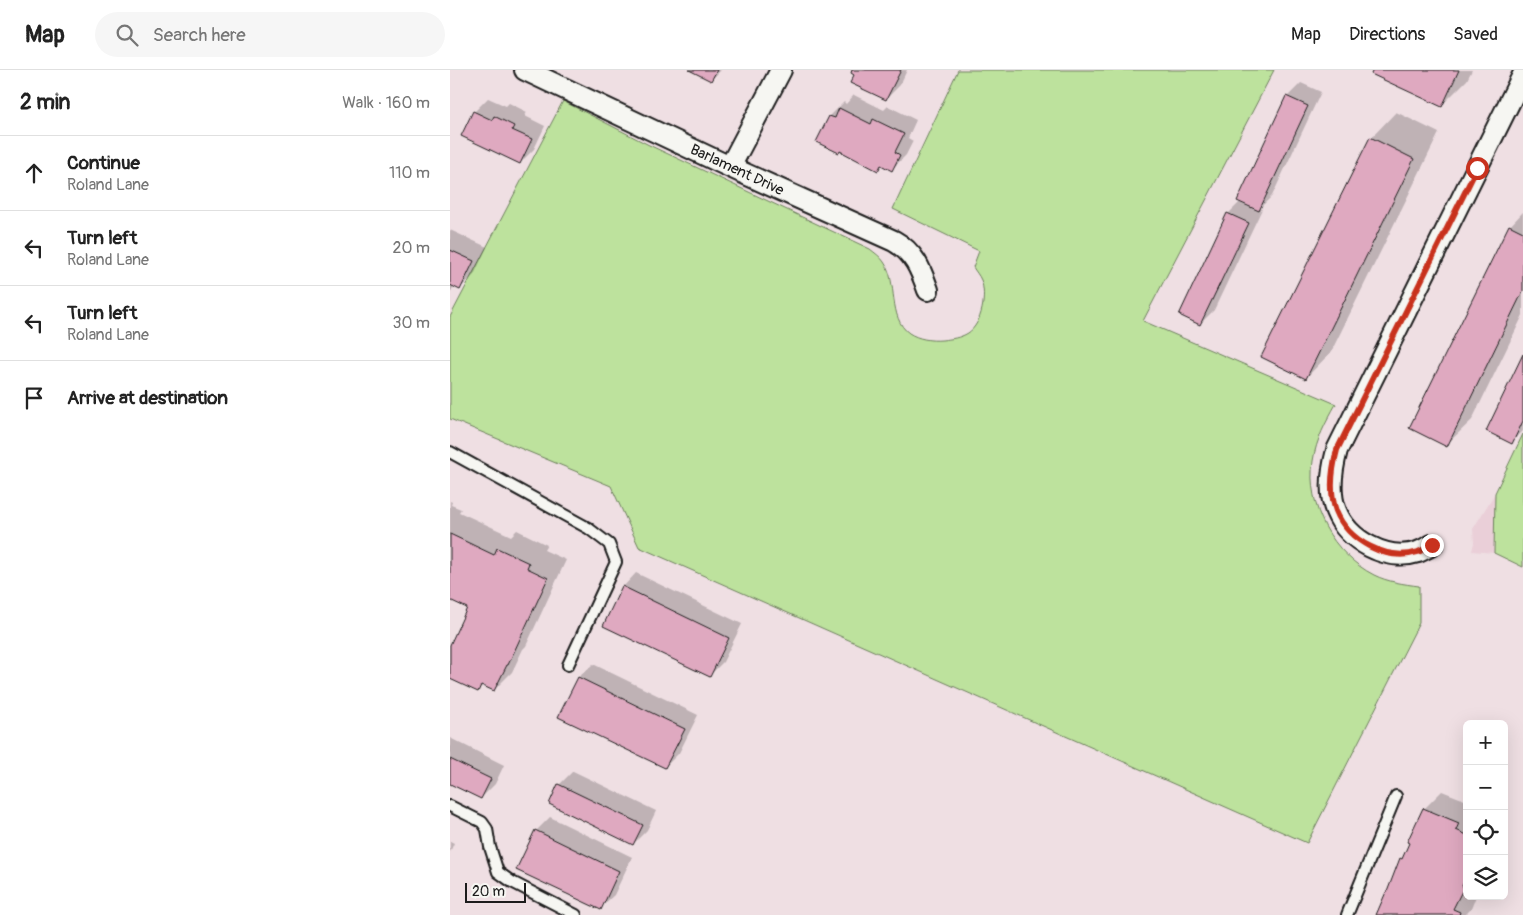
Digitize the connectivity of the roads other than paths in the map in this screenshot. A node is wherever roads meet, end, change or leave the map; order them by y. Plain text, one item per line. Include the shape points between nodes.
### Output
1 (525, 70) edge
2 (781, 70) edge
3 (1523, 75) edge
4 (730, 168) junction
5 (928, 290) dead end
6 (450, 452) edge
7 (1432, 545) dead end
8 (568, 665) dead end
9 (1396, 796) dead end
10 (450, 806) edge
11 (576, 915) edge
12 (1347, 915) edge

1 - 4 street, Barlament Drive
2 - 4 street
3 - 7 street via 1337,450 1334,463 1332,494 1336,510 1358,539 1383,552 1402,554 1418,552
4 - 5 street, Barlament Drive via 903,246 913,256
6 - 8 lane via 588,528 609,544 616,562
9 - 12 lane
10 - 11 lane via 482,822 487,829 498,872

